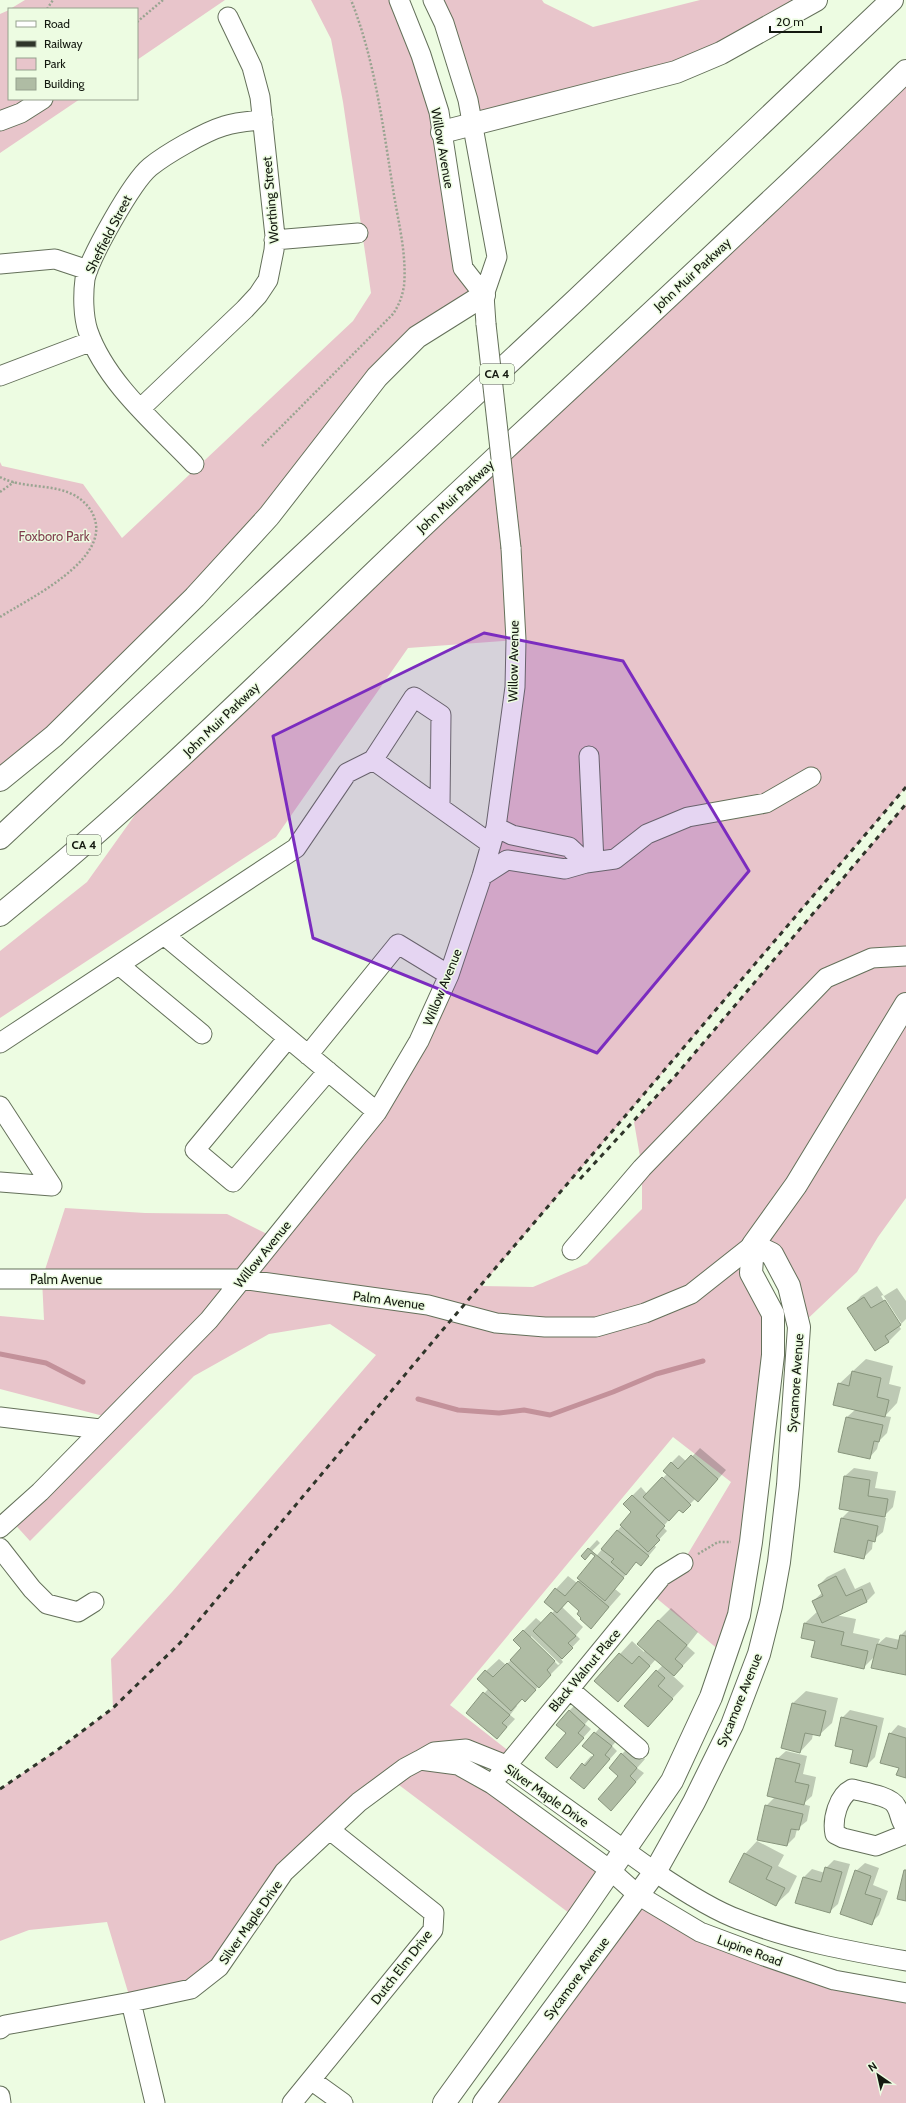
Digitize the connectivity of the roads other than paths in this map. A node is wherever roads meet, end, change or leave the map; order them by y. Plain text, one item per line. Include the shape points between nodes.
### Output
1 (399, 0) edge
2 (433, 0) edge
3 (816, 0) edge
4 (892, 0) edge
5 (228, 17) dead end
6 (906, 71) edge
7 (41, 100) edge
8 (263, 120) junction
9 (0, 121) edge
10 (472, 124) junction
11 (442, 132) junction
12 (358, 233) dead end
13 (274, 240) junction
14 (0, 264) edge
15 (88, 270) junction
16 (484, 295) junction
17 (92, 342) junction
18 (0, 376) edge
19 (141, 408) junction
20 (194, 464) dead end
21 (99, 746) junction
22 (589, 756) dead end
23 (374, 760) junction
24 (812, 777) dead end
25 (0, 780) edge
26 (440, 807) junction
27 (0, 821) edge
28 (494, 835) junction
29 (0, 838) edge
30 (590, 862) junction
31 (482, 876) junction
32 (0, 915) edge
33 (164, 935) junction
34 (906, 956) edge
35 (119, 965) junction
36 (449, 975) junction
37 (906, 1004) edge
38 (202, 1034) dead end
39 (288, 1038) junction
40 (0, 1043) edge
41 (308, 1055) junction
42 (328, 1071) junction
43 (0, 1106) edge
44 (377, 1112) junction
45 (0, 1182) edge
46 (753, 1245) junction
47 (572, 1250) dead end
48 (0, 1278) edge
49 (241, 1279) junction
50 (0, 1417) edge
51 (100, 1429) junction
52 (0, 1528) edge
53 (0, 1548) edge
54 (683, 1562) road end
55 (94, 1602) dead end
56 (569, 1689) junction
57 (639, 1749) dead end
58 (420, 1760) junction
59 (506, 1765) junction
60 (492, 1784) junction
61 (906, 1828) edge
62 (330, 1830) junction
63 (906, 1834) edge
64 (624, 1851) junction
65 (610, 1870) junction
66 (655, 1872) junction
67 (638, 1895) junction
68 (906, 1961) edge
69 (906, 1993) edge
70 (131, 2002) junction
71 (0, 2028) edge
72 (311, 2080) junction
73 (0, 2096) edge
74 (1, 2103) edge
75 (155, 2103) edge
76 (292, 2103) edge
77 (343, 2103) edge
78 (444, 2103) edge
79 (484, 2103) edge

1 - 11 street, Willow Avenue via 421,55 439,112
2 - 10 street, Willow Avenue via 444,23 468,100
3 - 10 main road via 721,53 676,72
4 - 21 main road, CA 4
5 - 8 street, Worthing Street via 252,67
6 - 32 main road, John Muir Parkway / CA 4 via 165,773
7 - 9 street via 21,113
8 - 13 street, Worthing Street
8 - 15 street, Sheffield Street via 235,123 208,132 150,167 132,188
10 - 11 main road
10 - 16 street, Willow Avenue via 497,257
11 - 16 street, Willow Avenue via 463,268
12 - 13 street
13 - 19 street, Worthing Street via 268,280 258,295
14 - 15 street via 55,259
15 - 17 street, Sheffield Street via 85,280 85,311
16 - 25 main road via 417,337 377,377 269,516 195,597 54,736
16 - 28 street, Willow Avenue, bridge via 511,548 516,640 515,687
17 - 18 street
17 - 19 street, Sheffield Street via 112,377
19 - 20 street, Sheffield Street
21 - 27 main road
21 - 29 main road, CA 4
22 - 30 street
23 - 26 street
23 - 26 street via 414,697 441,715
23 - 33 street via 347,773 296,848
24 - 30 street via 766,803 688,817 647,834 615,859
26 - 28 street
28 - 30 street via 512,835 569,847
28 - 31 street, Willow Avenue
30 - 31 street via 565,869 507,860
31 - 36 street, Willow Avenue
33 - 35 street
33 - 39 street
34 - 47 street via 872,958 826,978 642,1168
35 - 38 street
35 - 40 street
36 - 41 street via 398,944
36 - 44 street, Willow Avenue via 419,1041
37 - 46 main road via 796,1185
39 - 41 street
39 - 42 street via 195,1150 233,1182
41 - 42 street
42 - 44 street
43 - 45 street via 52,1186
44 - 49 street, Willow Avenue
46 - 49 street, Palm Avenue via 691,1294 645,1313 596,1327 545,1328 496,1323 428,1305
46 - 64 main road, Sycamore Avenue via 751,1273 773,1314 773,1355 751,1542 739,1615 711,1697 672,1781
46 - 66 main road, Sycamore Avenue via 772,1254 789,1286 799,1327 788,1485 779,1562 759,1654 732,1725 694,1802
48 - 49 street, Palm Avenue
49 - 51 street, Willow Avenue via 209,1320
50 - 51 street
51 - 52 street, Willow Avenue via 40,1492
53 - 55 street via 47,1604 78,1612
54 - 56 street, Black Walnut Place via 662,1576
56 - 57 street
56 - 59 street, Black Walnut Place
58 - 59 street, Silver Maple Drive via 434,1752 466,1749
58 - 60 street, Silver Maple Drive via 458,1765
58 - 62 street, Silver Maple Drive via 359,1802
59 - 60 street, Black Walnut Place
59 - 64 street, Silver Maple Drive
60 - 65 street, Silver Maple Drive
61 - 63 street via 890,1800 852,1789 841,1799 834,1827 835,1834 843,1838 876,1846
62 - 70 street, Silver Maple Drive via 284,1872 219,1967 191,1989
62 - 72 street, Dutch Elm Drive via 434,1913 433,1930
64 - 65 main road, Sycamore Avenue
64 - 66 street, Lupine Road
65 - 67 street, Lupine Road
65 - 78 main road, Sycamore Avenue
66 - 67 main road, Sycamore Avenue
66 - 68 street, Lupine Road via 677,1887 739,1920 802,1941
67 - 69 street, Lupine Road via 700,1932 764,1956 834,1980
67 - 79 main road, Sycamore Avenue
70 - 71 street, Silver Maple Drive
70 - 75 street
72 - 76 street, Dutch Elm Drive
72 - 77 street
73 - 74 street

